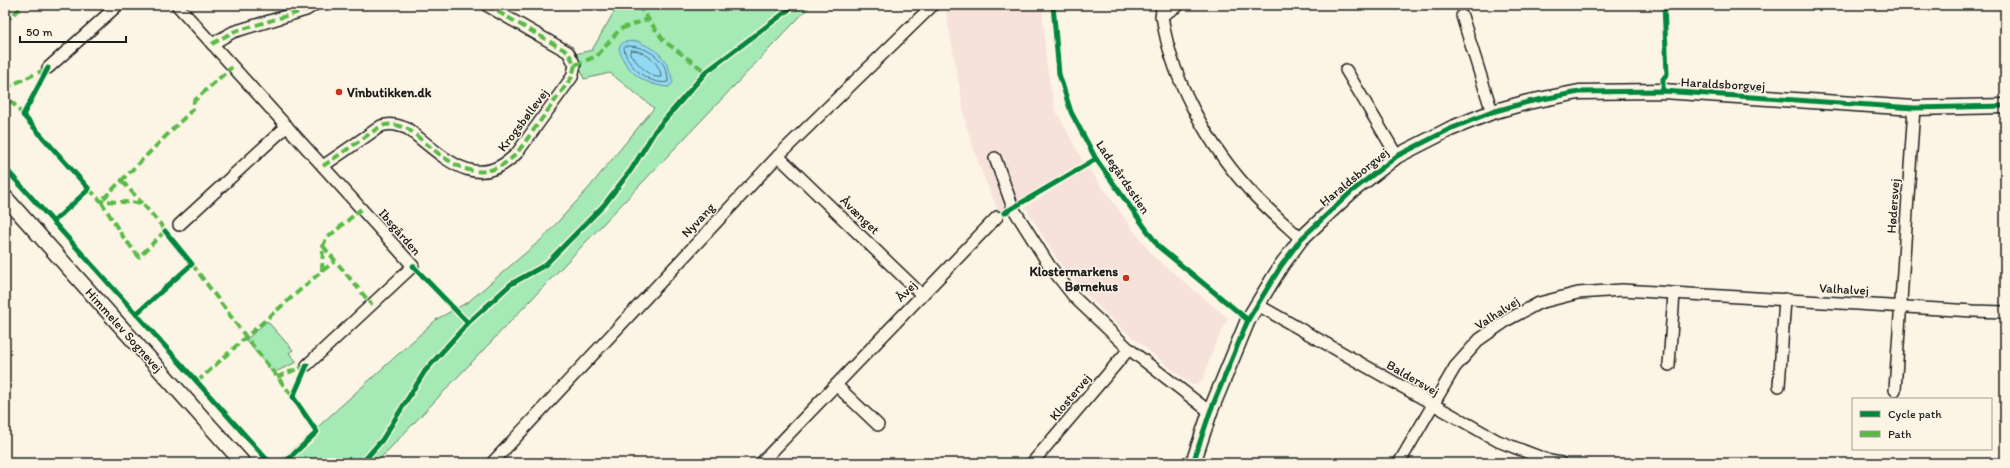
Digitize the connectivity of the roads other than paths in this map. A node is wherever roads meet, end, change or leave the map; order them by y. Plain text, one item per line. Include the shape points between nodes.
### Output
1 (118, 5) edge
2 (177, 5) edge
3 (314, 5) edge
4 (486, 5) edge
5 (933, 5) edge
6 (1179, 5) edge
7 (1161, 10) edge
8 (1462, 16) dead end
9 (212, 44) junction
10 (48, 68) dead end
11 (1346, 70) dead end
12 (2005, 106) edge
13 (1914, 108) junction
14 (1492, 112) junction
15 (287, 126) junction
16 (778, 156) junction
17 (1397, 156) junction
18 (994, 158) dead end
19 (323, 166) junction
20 (5, 197) edge
21 (997, 217) dead end
22 (179, 225) dead end
23 (1301, 239) junction
24 (1674, 293) junction
25 (922, 295) junction
26 (1785, 299) junction
27 (1256, 304) junction
28 (1901, 306) junction
29 (2005, 312) edge
30 (1129, 349) junction
31 (307, 365) dead end
32 (1669, 365) dead end
33 (836, 385) junction
34 (1779, 386) dead end
35 (1895, 390) dead end
36 (1432, 405) junction
37 (1210, 412) junction
38 (878, 426) dead end
39 (243, 463) edge
40 (492, 463) edge
41 (761, 463) edge
42 (1032, 463) edge
43 (1193, 463) edge
44 (1399, 463) edge
45 (1561, 463) edge

1 - 10 street
2 - 9 street, Ibsgården
3 - 9 street via 306,10 233,32
4 - 19 street, Krogsbøllevej via 568,52 575,65 572,77 507,164 495,170 479,172 463,169 408,129 387,124
5 - 16 street, Nyvang
6 - 7 street
7 - 23 street via 1177,72 1198,119 1224,158 1254,194
8 - 14 street
9 - 15 street, Ibsgården
11 - 17 street, Haraldsborgvej
12 - 13 street, Haraldsborgvej
13 - 14 street, Haraldsborgvej via 1663,91 1579,92
13 - 28 street, Hødersvej
14 - 17 street, Haraldsborgvej via 1450,129
15 - 19 street, Ibsgården
15 - 22 street
16 - 25 street, Åvænget
16 - 40 street, Nyvang
17 - 23 street, Haraldsborgvej via 1352,191
18 - 30 street via 1012,208 1049,265 1075,298
19 - 31 street, Ibsgården via 413,266
20 - 39 street, Himmelev Sognevej
21 - 25 street, Åvej
23 - 27 street, Haraldsborgvej
24 - 26 street, Valhalvej
24 - 32 street
24 - 36 street, Valhalvej via 1604,291 1578,293 1539,303 1480,339 1455,367
25 - 33 street, Åvej
26 - 28 street, Valhalvej
26 - 34 street
27 - 36 street, Baldersvej
27 - 37 street, Haraldsborgvej
28 - 29 street, Valhalvej
28 - 35 street
30 - 37 street
30 - 42 street, Klostervej
33 - 38 street
33 - 41 street, Åvej
36 - 44 street, Valhalvej
36 - 45 street, Baldersvej via 1498,442
37 - 43 street, Haraldsborgvej

